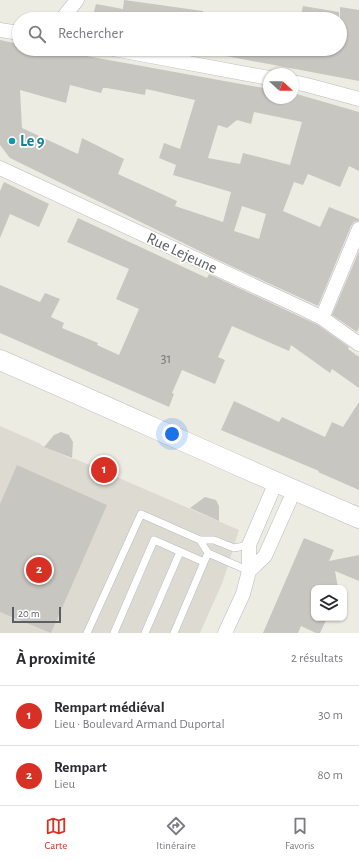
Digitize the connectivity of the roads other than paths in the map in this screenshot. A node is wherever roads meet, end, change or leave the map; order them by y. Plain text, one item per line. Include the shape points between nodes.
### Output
1 (77, 0) edge
2 (68, 12) edge
3 (0, 30) edge
4 (12, 32) edge
5 (151, 56) edge
6 (263, 77) edge
7 (299, 83) edge
8 (359, 99) edge
9 (0, 168) edge
10 (359, 229) edge
11 (322, 318) junction
12 (359, 344) edge
13 (0, 360) edge
14 (276, 482) junction
15 (294, 490) junction
16 (359, 518) edge
17 (200, 540) junction
18 (249, 546) junction
19 (180, 552) junction
20 (208, 553) junction
21 (204, 562) junction
22 (249, 571) junction
23 (87, 633) edge
24 (114, 633) edge
25 (145, 633) edge
26 (174, 633) edge
27 (225, 633) edge

1 - 2 street
3 - 4 street
5 - 6 street
7 - 8 street
9 - 11 street, Rue Lejeune
10 - 11 street
11 - 12 street, Rue Lejeune
13 - 14 street
14 - 15 street
14 - 18 street
15 - 16 street
15 - 22 street via 265,556
17 - 18 lane via 214,540 234,548
17 - 20 lane
17 - 23 lane via 141,514
18 - 22 street
19 - 21 lane
19 - 24 lane via 154,540
19 - 25 lane
20 - 21 lane
20 - 22 lane
21 - 26 lane
22 - 27 street via 243,594

